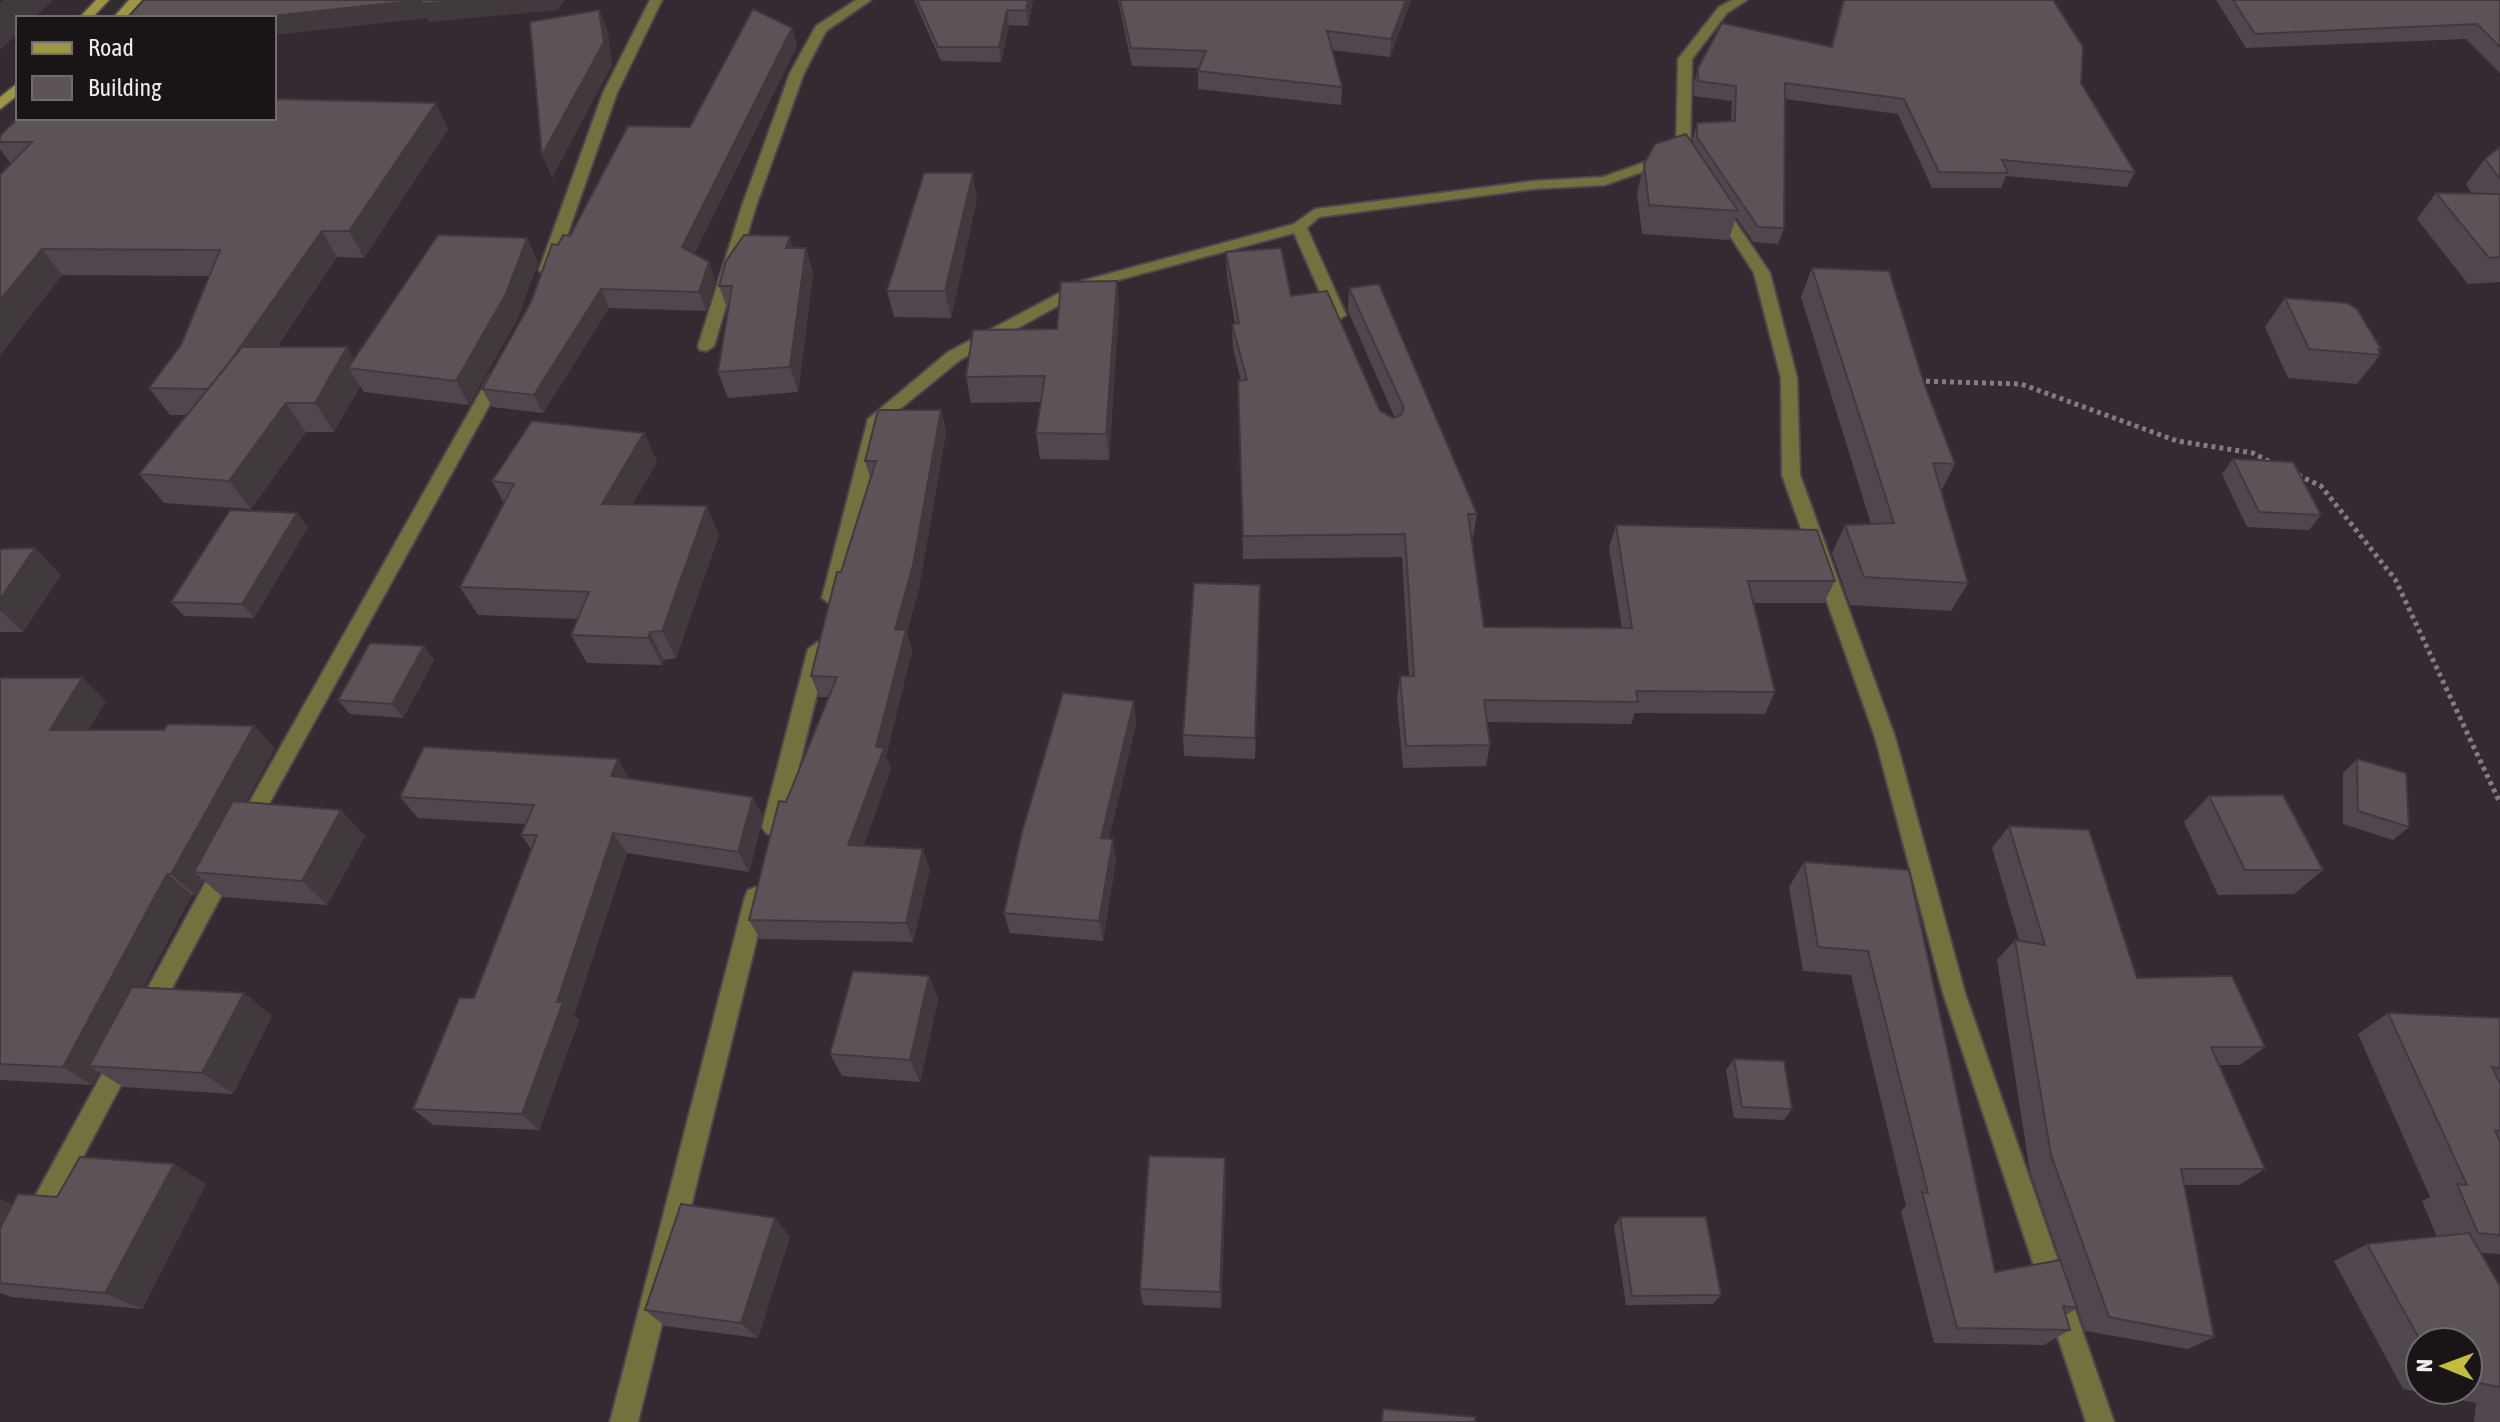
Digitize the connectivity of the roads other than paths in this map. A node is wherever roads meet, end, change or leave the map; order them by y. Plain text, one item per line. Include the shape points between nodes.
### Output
1 (103, 0) edge
2 (136, 0) edge
3 (656, 0) edge
4 (865, 0) edge
5 (1741, 0) edge
6 (87, 16) edge
7 (121, 16) edge
8 (16, 89) edge
9 (0, 105) edge
10 (1683, 153) junction
11 (1299, 227) junction
12 (539, 291) edge
13 (1347, 337) edge
14 (706, 346) dead end
15 (506, 361) edge
16 (767, 851) edge
17 (760, 882) edge
18 (30, 1232) edge
19 (624, 1422) edge
20 (2100, 1422) edge

1 - 6 main road
2 - 7 main road
3 - 12 street via 610,93
4 - 14 street via 821,29 797,73
5 - 10 street via 1723,10 1685,59
8 - 9 main road
10 - 11 street via 1605,181 1315,213
10 - 20 street via 1762,273 1789,378 1791,475 1885,737 1954,993
11 - 13 street
11 - 16 street via 1087,284 954,356 876,419
15 - 18 street
17 - 19 street

